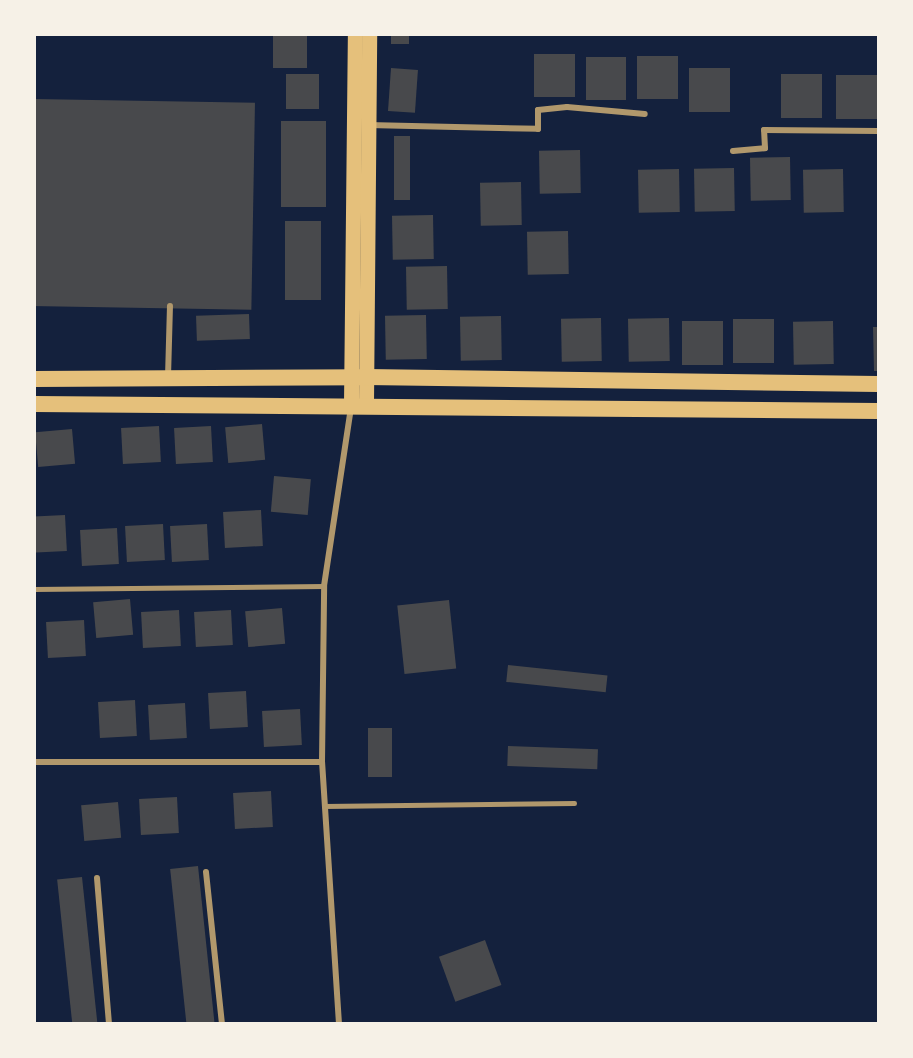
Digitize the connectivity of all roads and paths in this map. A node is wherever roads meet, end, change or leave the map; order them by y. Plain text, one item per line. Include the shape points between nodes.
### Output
1 (355, 34) edge
2 (369, 34) edge
3 (645, 114) dead end
4 (367, 125) junction
5 (879, 131) edge
6 (733, 151) dead end
7 (170, 306) dead end
8 (358, 377) junction
9 (168, 378) junction
10 (34, 379) edge
11 (879, 384) edge
12 (34, 404) edge
13 (358, 404) junction
14 (879, 411) edge
15 (324, 586) junction
16 (34, 589) edge
17 (34, 762) edge
18 (322, 762) junction
19 (574, 803) dead end
20 (324, 806) junction
21 (206, 872) dead end
22 (96, 878) dead end
23 (109, 1023) edge
24 (222, 1023) edge
25 (339, 1023) edge

1 - 8 main road
2 - 4 main road
3 - 4 street via 567,107 538,110 538,129
4 - 8 main road
5 - 6 street via 764,130 765,148
7 - 9 street
8 - 9 highway
8 - 11 highway
8 - 13 main road
9 - 10 highway
12 - 13 highway
13 - 14 highway
13 - 15 street
15 - 16 lane
15 - 18 street
17 - 18 street
18 - 20 street
19 - 20 lane
20 - 25 street
21 - 24 street
22 - 23 street

